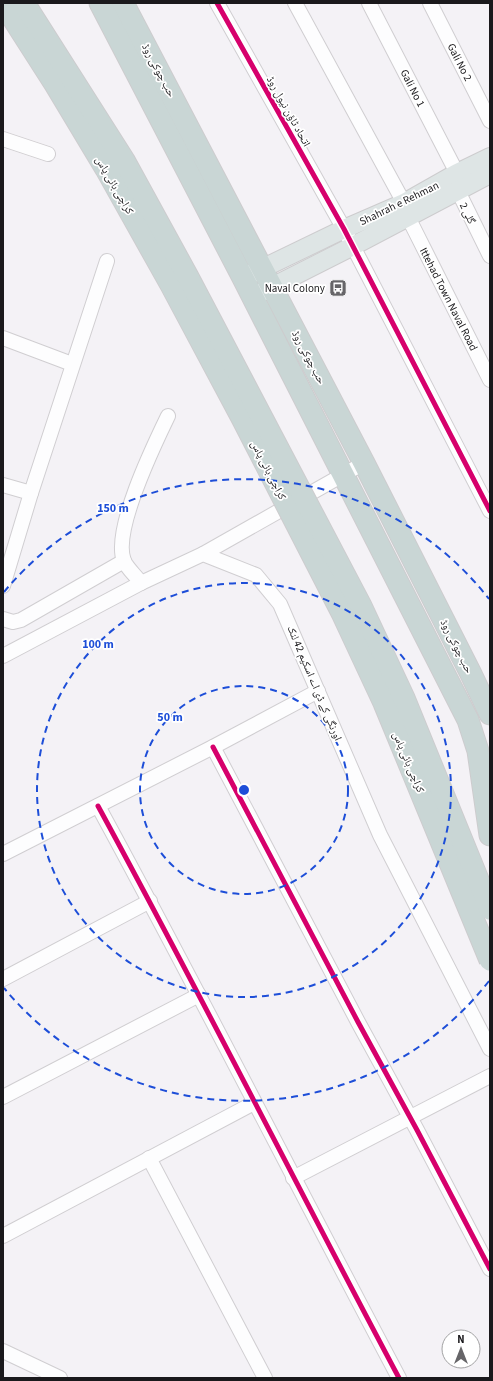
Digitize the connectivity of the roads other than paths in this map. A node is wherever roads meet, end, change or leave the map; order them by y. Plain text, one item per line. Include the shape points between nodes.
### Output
1 (3, 3) edge
2 (24, 3) edge
3 (100, 3) edge
4 (123, 3) edge
5 (217, 3) edge
6 (295, 3) edge
7 (369, 3) edge
8 (430, 3) edge
9 (490, 121) edge
10 (3, 139) edge
11 (48, 154) dead end
12 (490, 157) edge
13 (490, 174) edge
14 (457, 182) junction
15 (406, 210) junction
16 (344, 229) junction
17 (353, 246) junction
18 (490, 256) edge
19 (107, 261) dead end
20 (263, 269) junction
21 (248, 287) junction
22 (272, 288) junction
23 (3, 338) edge
24 (72, 364) junction
25 (490, 380) edge
26 (168, 416) dead end
27 (364, 463) junction
28 (343, 475) junction
29 (3, 484) edge
30 (31, 493) junction
31 (489, 507) edge
32 (203, 554) junction
33 (124, 561) junction
34 (141, 582) junction
35 (3, 586) edge
36 (3, 619) edge
37 (3, 656) edge
38 (318, 691) junction
39 (490, 714) edge
40 (213, 747) junction
41 (98, 806) junction
42 (490, 835) edge
43 (3, 854) edge
44 (150, 901) junction
45 (490, 909) edge
46 (490, 960) edge
47 (3, 979) edge
48 (199, 996) junction
49 (490, 1049) edge
50 (490, 1076) edge
51 (3, 1097) edge
52 (254, 1103) junction
53 (410, 1117) junction
54 (149, 1158) junction
55 (293, 1178) junction
56 (3, 1236) edge
57 (490, 1269) edge
58 (3, 1351) edge
59 (60, 1378) edge
60 (265, 1378) edge
61 (399, 1378) edge

1 - 46 highway, کراچی بائی پاس, bridge via 106,169 167,278 338,606 384,703
2 - 45 highway, کراچی بائی پاس, bridge via 125,162 361,606 404,698
3 - 21 highway
4 - 20 highway, حب چوکی روڈ
5 - 16 street, اتحاد ٹاؤن نیول روڈ
6 - 15 street, Ittehad Town Naval Road
7 - 14 street, Gali No 1
8 - 9 street, Gali No 2
10 - 11 street
12 - 14 main road, Shahrah e Rehman
13 - 14 main road, Shahrah e Rehman
14 - 15 main road, Shahrah e Rehman
14 - 18 street, گلی 2
15 - 16 main road, Shahrah e Rehman
15 - 17 main road, Shahrah e Rehman
15 - 25 street, Ittehad Town Naval Road
16 - 17 street, اتحاد ٹاؤن نیول روڈ
16 - 20 main road, Shahrah e Rehman
17 - 22 main road, Shahrah e Rehman
17 - 31 street, اتحاد ٹاؤن نیول روڈ
19 - 24 street
20 - 21 main road, Shahrah e Rehman
20 - 22 highway, حب چوکی روڈ
21 - 22 main road, Shahrah e Rehman
21 - 28 highway
22 - 27 highway, حب چوکی روڈ
23 - 24 street
24 - 30 street
26 - 33 street via 143,468 122,532
27 - 28 street
27 - 39 highway, حب چوکی روڈ
28 - 32 street
28 - 42 highway via 468,720 478,751
29 - 30 street
30 - 35 street
32 - 34 street
32 - 38 street, اورنگی کے ڈی اے اسکیم 42 لنک via 256,575 280,604
33 - 34 street
33 - 36 street via 21,620 13,622
34 - 37 street
38 - 40 street
38 - 49 street, اورنگی کے ڈی اے اسکیم 42 لنک via 380,835
40 - 41 street
40 - 53 street
41 - 43 street
41 - 44 street
44 - 47 street
44 - 48 street
48 - 51 street
48 - 52 street
50 - 53 street
52 - 54 street
52 - 55 street
53 - 55 street
53 - 57 street
54 - 56 street
54 - 60 street
55 - 61 street
58 - 59 street

